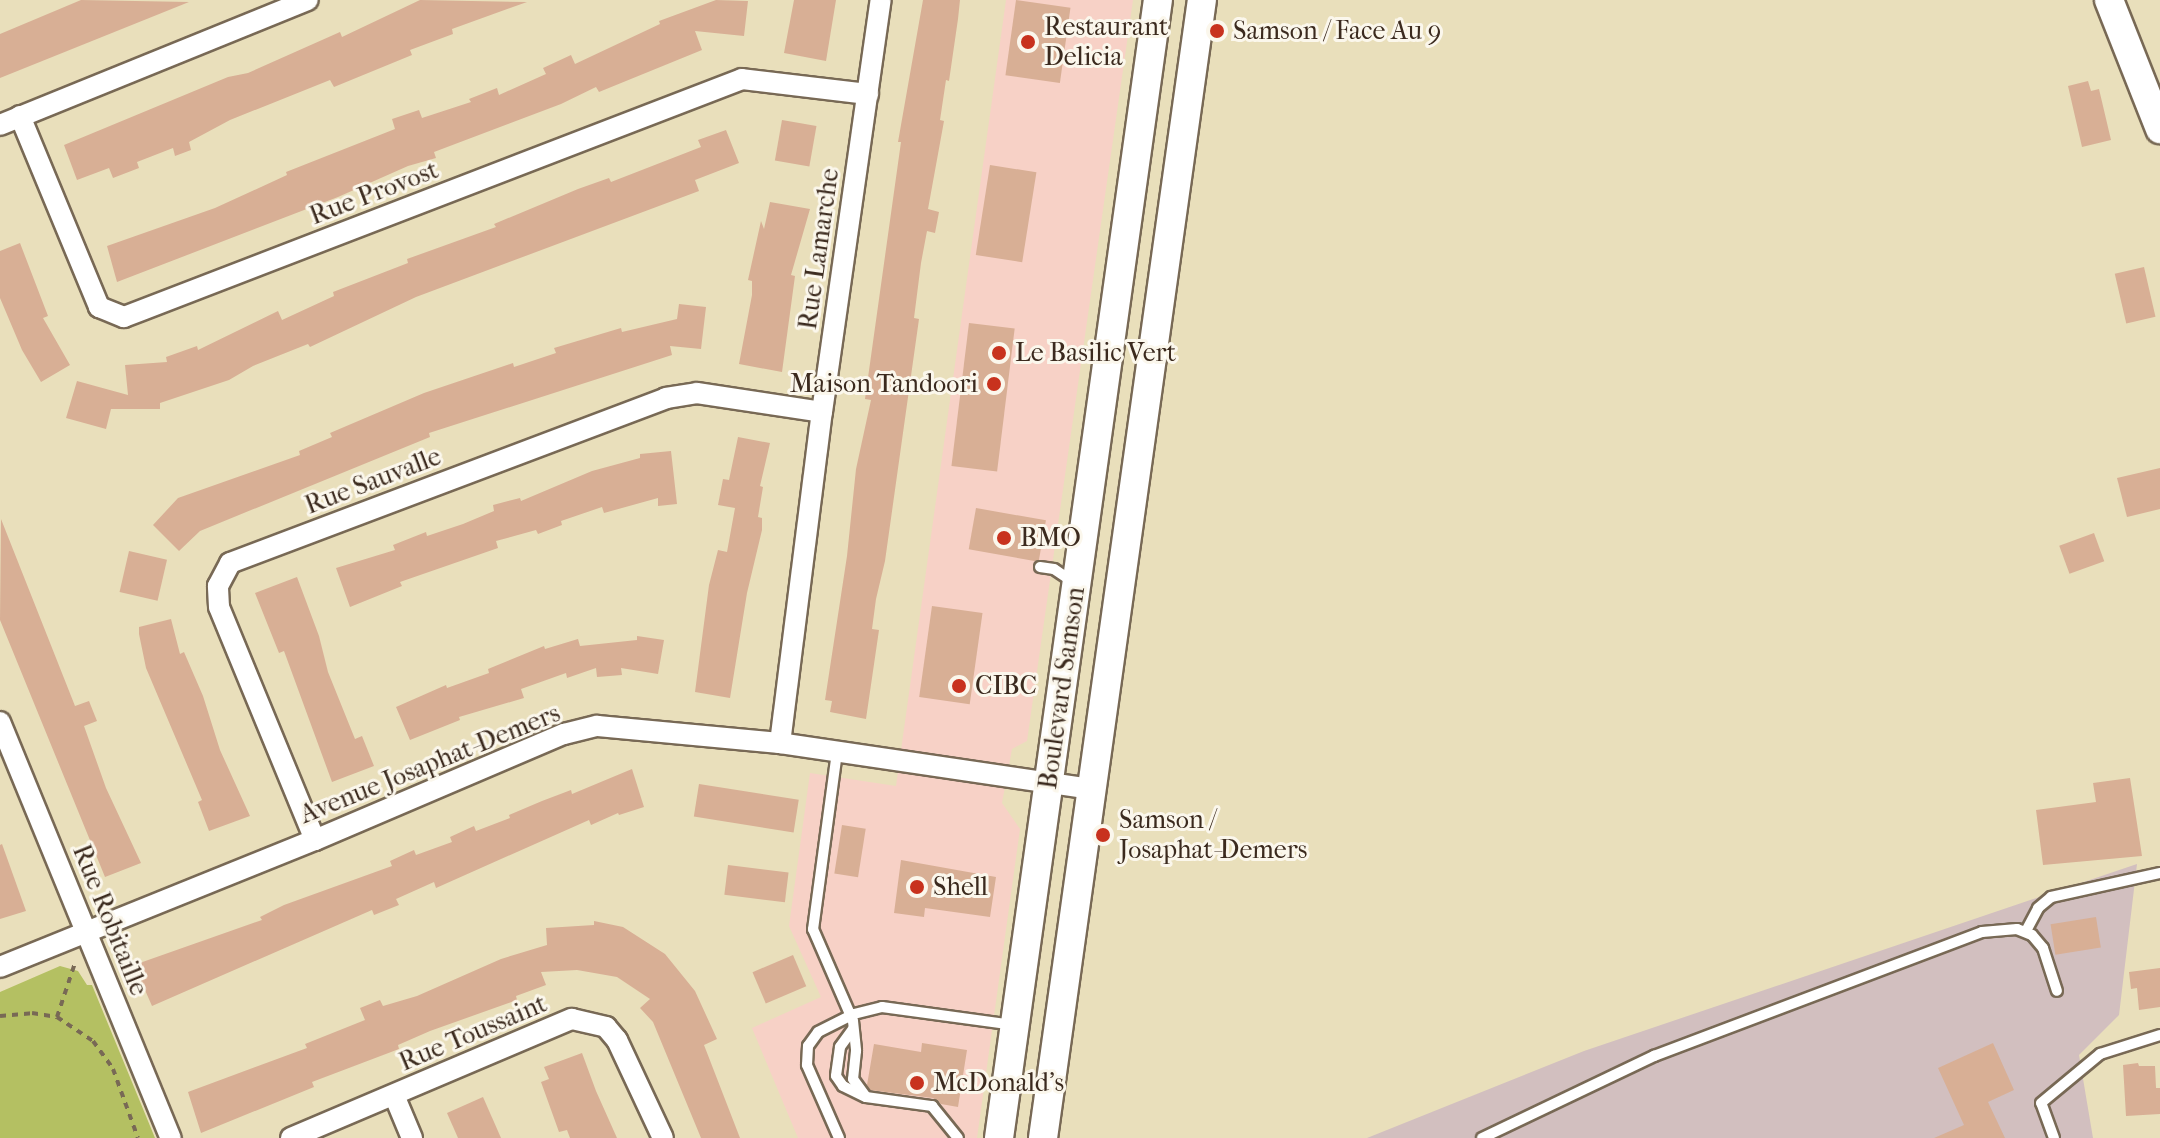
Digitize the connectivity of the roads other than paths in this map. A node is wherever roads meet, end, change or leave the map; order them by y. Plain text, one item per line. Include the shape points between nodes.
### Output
1 (308, 0) edge
2 (881, 0) edge
3 (1158, 0) edge
4 (1202, 0) edge
5 (2109, 0) edge
6 (868, 94) junction
7 (20, 116) junction
8 (0, 125) edge
9 (2160, 129) edge
10 (822, 412) junction
11 (1040, 567) dead end
12 (1077, 585) junction
13 (0, 722) edge
14 (780, 743) junction
15 (837, 752) junction
16 (1049, 783) junction
17 (1091, 789) junction
18 (315, 840) junction
19 (2160, 873) edge
20 (86, 930) junction
21 (2026, 931) junction
22 (0, 967) edge
23 (2057, 991) dead end
24 (851, 1016) junction
25 (1014, 1025) junction
26 (853, 1029) junction
27 (2160, 1035) edge
28 (394, 1095) junction
29 (866, 1097) junction
30 (171, 1138) edge
31 (291, 1138) edge
32 (412, 1138) edge
33 (663, 1138) edge
34 (839, 1138) edge
35 (958, 1138) edge
36 (999, 1138) edge
37 (1043, 1138) edge
38 (1482, 1138) edge
39 (2054, 1138) edge

1 - 7 street
2 - 6 street, Rue Lamarche
3 - 12 street, Boulevard Samson
4 - 17 street, Boulevard Samson
5 - 9 street
6 - 7 street, Rue Provost via 742,79 124,317 99,307
6 - 10 street, Rue Lamarche
7 - 8 street
10 - 14 street, Rue Lamarche
10 - 18 street, Rue Sauvalle via 697,393 666,398 230,563 218,586 219,607
11 - 12 lane via 1054,569
12 - 16 street, Boulevard Samson
13 - 20 street, Rue Robitaille
14 - 15 street, Avenue Josaphat-Demers
14 - 18 street, Avenue Josaphat-Demers via 597,726 564,734
15 - 16 street, Avenue Josaphat-Demers
15 - 24 lane via 813,929
16 - 17 street, Avenue Josaphat-Demers
16 - 25 street, Boulevard Samson
17 - 37 street, Boulevard Samson
18 - 20 street, Avenue Josaphat-Demers
19 - 21 lane via 2051,897
20 - 22 street, Avenue Josaphat-Demers
20 - 30 street, Rue Robitaille
21 - 23 lane via 2043,948
21 - 38 lane via 1982,932 1818,993 1654,1056
24 - 25 lane via 893,1007
24 - 26 lane
24 - 34 lane via 818,1032 806,1053 808,1071
25 - 36 street, Boulevard Samson
26 - 29 lane via 853,1079
26 - 29 lane via 840,1047 836,1076 843,1086
27 - 39 lane via 2100,1054 2041,1103
28 - 31 street, Rue Toussaint
28 - 32 street
28 - 33 street, Rue Toussaint via 572,1019 606,1027 617,1040
29 - 35 lane via 932,1106

